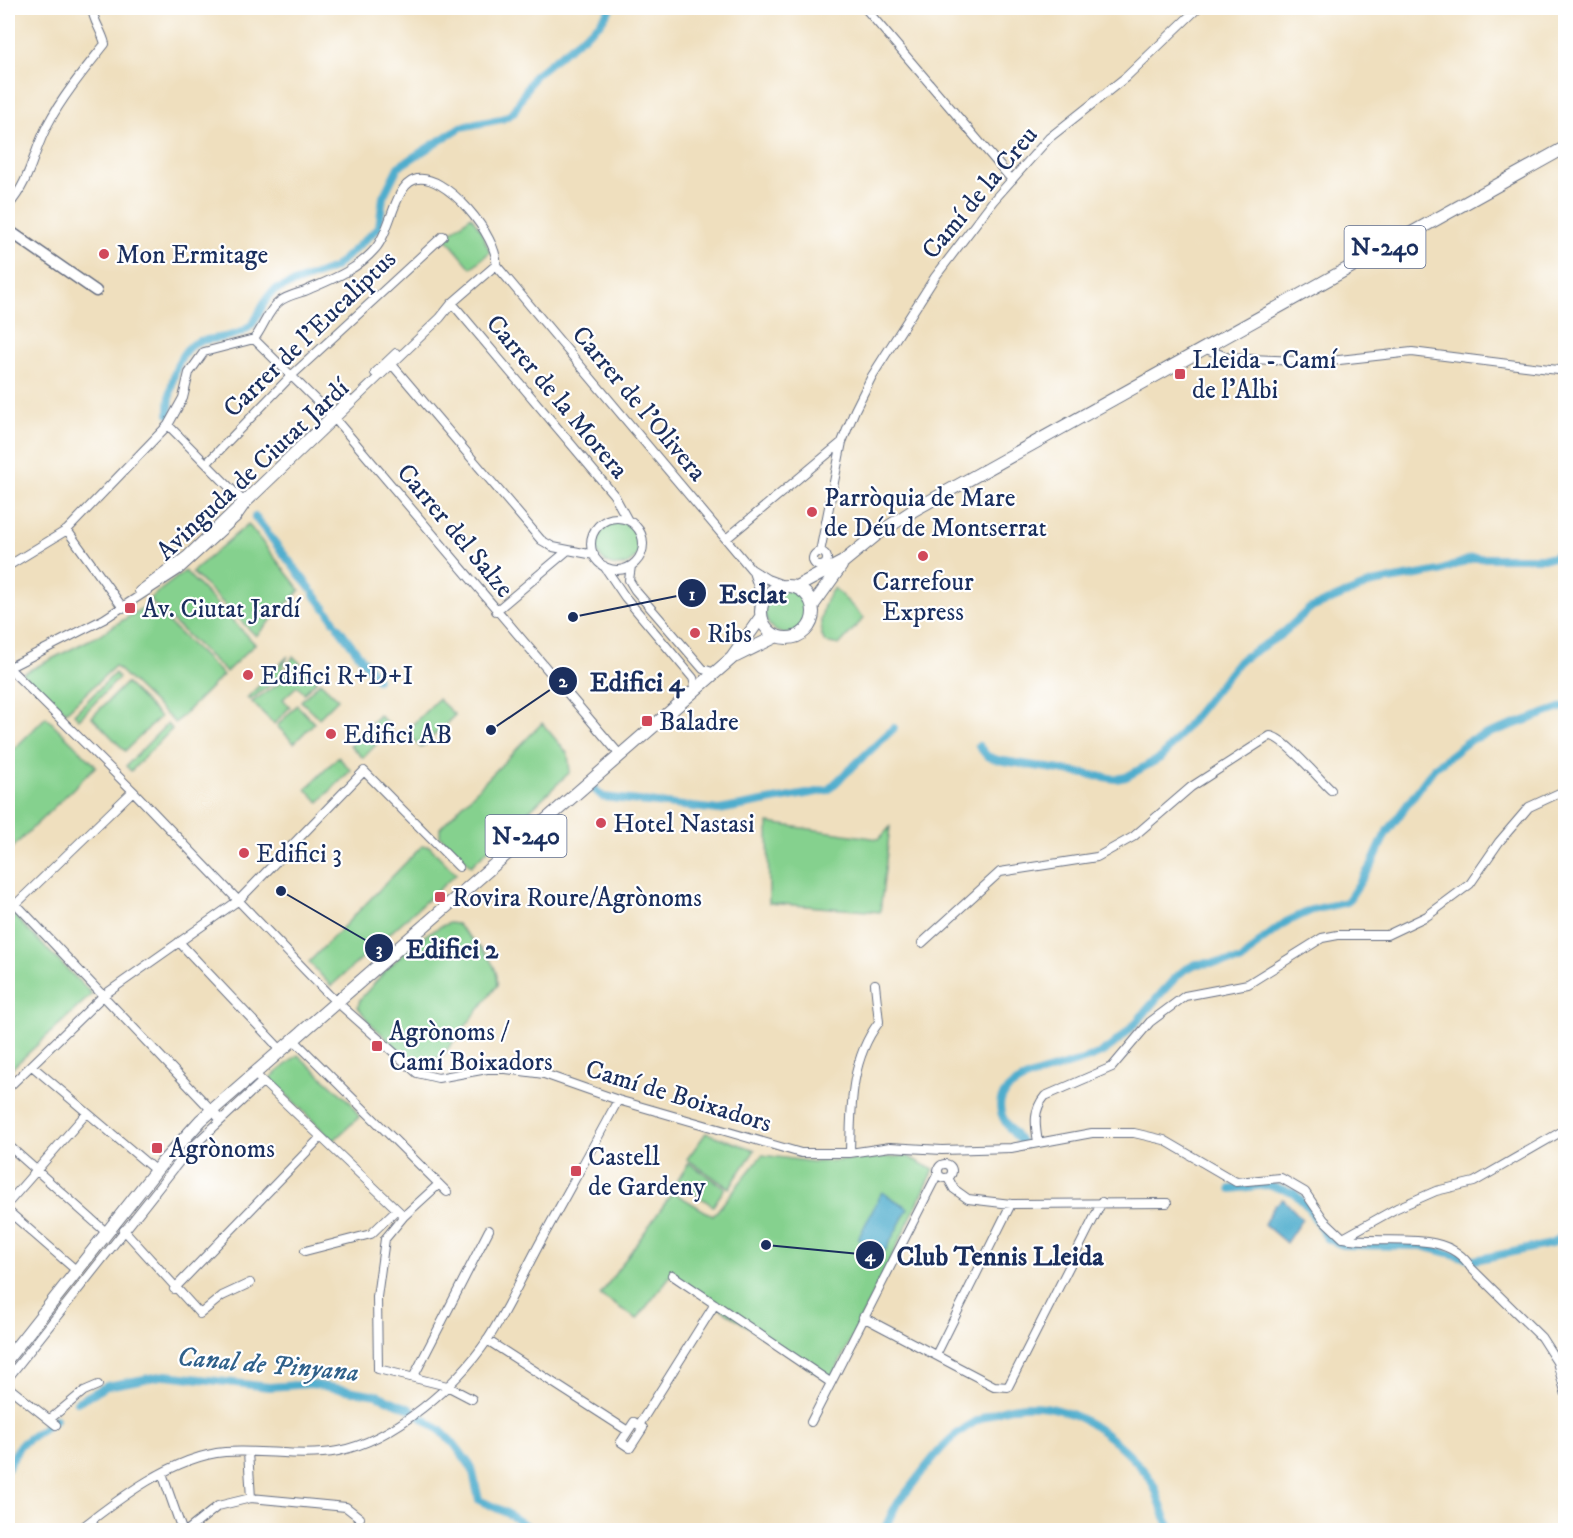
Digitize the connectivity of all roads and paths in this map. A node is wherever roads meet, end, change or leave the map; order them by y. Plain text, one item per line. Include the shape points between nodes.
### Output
1 (92, 8) edge
2 (865, 8) edge
3 (1198, 8) edge
4 (1566, 147) edge
5 (1012, 180) junction
6 (8, 206) edge
7 (8, 230) edge
8 (443, 236) dead end
9 (496, 265) junction
10 (96, 291) dead end
11 (452, 303) junction
12 (254, 339) junction
13 (1204, 348) junction
14 (390, 363) junction
15 (1566, 371) edge
16 (290, 377) junction
17 (332, 418) junction
18 (168, 425) junction
19 (842, 442) junction
20 (826, 456) junction
21 (838, 462) junction
22 (207, 463) junction
23 (244, 502) junction
24 (627, 519) junction
25 (67, 530) junction
26 (726, 539) junction
27 (567, 551) junction
28 (820, 552) dead end
29 (594, 555) junction
30 (843, 562) junction
31 (8, 566) edge
32 (604, 566) junction
33 (631, 566) junction
34 (751, 569) junction
35 (791, 586) junction
36 (764, 601) junction
37 (813, 605) junction
38 (121, 606) junction
39 (496, 610) junction
40 (761, 617) junction
41 (665, 626) junction
42 (654, 631) junction
43 (777, 636) junction
44 (732, 658) junction
45 (8, 666) edge
46 (715, 673) junction
47 (696, 689) junction
48 (620, 755) junction
49 (1566, 789) edge
50 (1331, 790) dead end
51 (133, 791) junction
52 (459, 867) dead end
53 (239, 900) junction
54 (179, 942) junction
55 (922, 943) dead end
56 (875, 984) dead end
57 (104, 995) junction
58 (336, 1002) junction
59 (293, 1039) junction
60 (281, 1050) junction
61 (32, 1066) junction
62 (258, 1077) junction
63 (8, 1088) edge
64 (618, 1100) junction
65 (86, 1114) junction
66 (216, 1114) junction
67 (1566, 1129) edge
68 (320, 1138) junction
69 (1038, 1142) junction
70 (8, 1145) edge
71 (942, 1150) junction
72 (850, 1153) junction
73 (944, 1164) junction
74 (36, 1171) junction
75 (156, 1171) junction
76 (938, 1173) junction
77 (948, 1178) junction
78 (439, 1184) junction
79 (447, 1192) dead end
80 (1102, 1202) junction
81 (8, 1203) edge
82 (1167, 1203) dead end
83 (1011, 1204) junction
84 (144, 1205) junction
85 (396, 1210) junction
86 (8, 1211) edge
87 (120, 1216) junction
88 (404, 1216) junction
89 (124, 1230) junction
90 (489, 1230) dead end
91 (107, 1233) junction
92 (1343, 1238) junction
93 (305, 1251) dead end
94 (77, 1271) junction
95 (672, 1275) dead end
96 (250, 1283) dead end
97 (174, 1289) junction
98 (715, 1304) junction
99 (863, 1317) junction
100 (487, 1340) junction
101 (13, 1352) edge
102 (936, 1355) junction
103 (8, 1364) edge
104 (414, 1376) junction
105 (8, 1378) edge
106 (830, 1382) junction
107 (98, 1385) dead end
108 (447, 1386) junction
109 (8, 1387) edge
110 (1566, 1395) edge
111 (472, 1399) dead end
112 (811, 1422) dead end
113 (639, 1425) junction
114 (628, 1431) junction
115 (248, 1452) junction
116 (162, 1473) junction
117 (251, 1498) junction
118 (360, 1518) dead end
119 (91, 1521) junction
120 (79, 1530) edge
121 (97, 1530) edge
122 (182, 1530) edge
123 (188, 1530) edge

1 - 6 street via 105,44 50,121 22,190
2 - 5 street
3 - 5 street, Camí de la Creu via 1126,77 1049,138
4 - 13 main road, N-240
5 - 19 street, Camí de la Creu via 935,278 872,376
7 - 10 street
8 - 16 street, Carrer de l'Eucaliptus
9 - 11 street, Avinguda de Ciutat Jardí
9 - 12 street via 492,246 466,206 433,182 414,180 402,189 388,229 376,248 356,268 278,303
9 - 26 street, Carrer de l'Olivera
11 - 14 street, Avinguda de Ciutat Jardí
11 - 24 street, Carrer de la Morera via 614,495
12 - 16 street, Carrer del Salze
12 - 18 street via 204,352 189,373 183,398
13 - 15 street via 1229,358 1321,362 1412,352
13 - 30 main road, N-240 via 908,514
14 - 17 street, Avinguda de Ciutat Jardí
14 - 27 street via 526,525 541,540
16 - 17 street, Carrer del Salze
16 - 22 street, Carrer de l'Eucaliptus
17 - 23 street, Avinguda de Ciutat Jardí
17 - 39 street, Carrer del Salze
18 - 22 street
18 - 25 street
19 - 20 street, Camí de la Creu
19 - 21 street, Camí de la Creu
20 - 21 street
20 - 26 street, Camí de la Creu
21 - 28 street, Camí de la Creu
22 - 23 street
23 - 38 street, Avinguda de Ciutat Jardí via 186,556
24 - 29 street via 609,519 596,530
24 - 33 street via 639,530 643,545
25 - 31 street
25 - 38 street
26 - 34 street, Carrer de l'Olivera
27 - 29 street
27 - 39 street
29 - 32 street
30 - 35 main road, N-240
30 - 37 main road, N-240
32 - 33 street via 617,570
32 - 42 street
33 - 41 street via 630,583
34 - 35 street, Carrer de l'Olivera via 766,579
34 - 36 street, Carrer de l'Olivera
35 - 36 main road, N-240 via 774,589
35 - 37 main road via 807,594
36 - 40 main road, N-240
37 - 43 main road, N-240 via 812,620 805,631 789,638
38 - 45 street, Avinguda de Ciutat Jardí
39 - 48 street, Carrer del Salze
40 - 43 main road
40 - 44 main road, N-240
41 - 42 street
41 - 46 street via 703,669
42 - 47 street via 693,678
43 - 44 main road, N-240
44 - 46 main road, N-240
45 - 51 street, Camí de Boixadors
46 - 47 main road, N-240
47 - 48 main road, N-240
48 - 58 main road, N-240
49 - 69 street via 1528,807 1470,884 1427,916 1387,935 1322,938 1248,984 1195,993 1175,1002 1150,1022 1112,1067 1045,1096 1036,1115
50 - 55 street via 1285,742 1270,736 1191,787 1133,837 1097,857 1000,872
51 - 53 street, Camí de Boixadors
51 - 57 street via 16,904
52 - 53 street via 364,771
53 - 54 street
53 - 58 street, Camí de Boixadors
54 - 57 street
54 - 60 street
56 - 72 street via 879,1022 862,1047 854,1083
57 - 61 street
57 - 66 street
58 - 59 main road, N-240
58 - 64 street, Camí de Boixadors via 417,1073 438,1078 487,1069 544,1074
59 - 60 main road, N-240
59 - 78 street
60 - 62 main road, N-240
61 - 63 street
61 - 65 street
62 - 66 main road, N-240
62 - 68 street
64 - 72 street, Camí de Boixadors via 801,1153
64 - 100 street
65 - 74 street
65 - 75 street
66 - 75 main road, N-240
66 - 84 street
67 - 92 street via 1474,1182 1436,1191
68 - 85 street
68 - 97 street
69 - 71 street, Camí de Boixadors via 1011,1148
69 - 92 street, Camí de Boixadors via 1092,1133 1134,1133 1164,1140 1236,1182 1281,1178 1305,1192 1324,1220
70 - 74 street
71 - 72 street, Camí de Boixadors via 890,1147
71 - 73 street
73 - 76 street
73 - 77 street via 952,1168
74 - 81 street
74 - 91 street
75 - 87 main road, N-240
76 - 77 street
76 - 99 street
77 - 83 street via 954,1189 968,1199
78 - 79 street
78 - 88 street
80 - 82 street
80 - 83 street
80 - 102 street via 1008,1388 994,1386
83 - 102 street
84 - 87 street
84 - 89 street
85 - 88 street
85 - 93 street via 371,1234
86 - 94 street
87 - 91 main road, N-240
88 - 104 street via 385,1239 377,1297 378,1369
89 - 97 street
89 - 101 street
90 - 104 street
91 - 94 main road, N-240
92 - 110 street via 1424,1241 1463,1254 1541,1337 1557,1362
94 - 101 main road, N-240
95 - 98 street
96 - 97 street via 222,1296 200,1314
98 - 106 street
98 - 113 street
99 - 102 street
99 - 106 street
100 - 108 street
100 - 114 street
101 - 103 street
101 - 105 street
104 - 108 street
106 - 112 street
107 - 109 street via 84,1391 53,1422
108 - 111 street
108 - 115 street via 414,1414 367,1442 339,1451 307,1454
113 - 114 street via 634,1422
113 - 114 street via 643,1428 630,1448 621,1442
115 - 116 street via 219,1453
115 - 117 street
116 - 119 street
116 - 122 street
117 - 118 street via 346,1507
117 - 123 street via 218,1506
119 - 120 street
119 - 121 street

